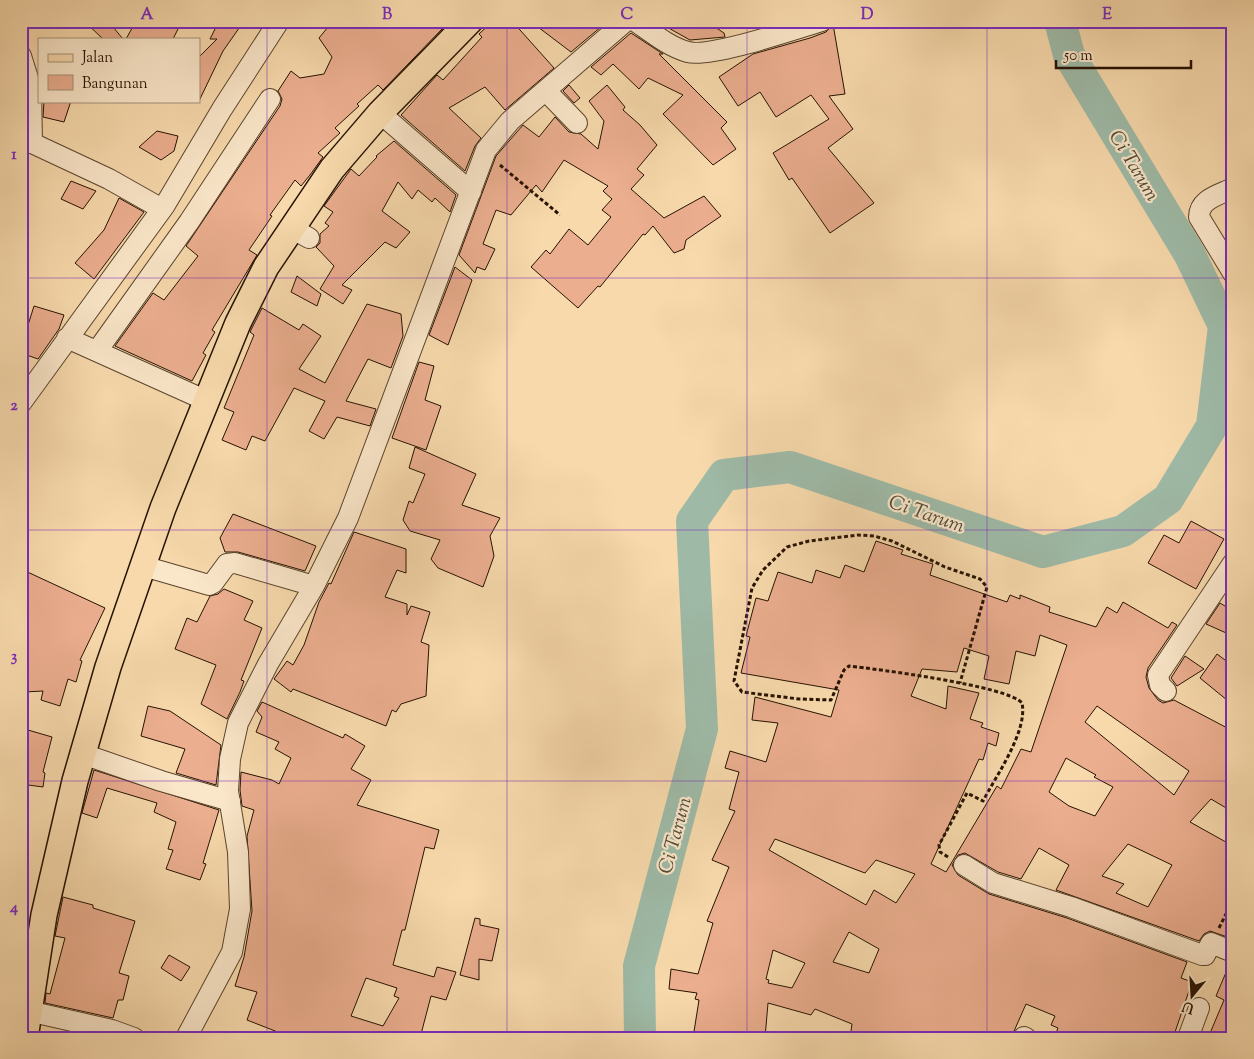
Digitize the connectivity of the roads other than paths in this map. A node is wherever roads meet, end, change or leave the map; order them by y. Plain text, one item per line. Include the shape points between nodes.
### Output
1 (279, 21) edge
2 (470, 21) edge
3 (626, 21) edge
4 (635, 21) edge
5 (822, 21) edge
6 (21, 56) edge
7 (547, 92) junction
8 (270, 99) dead end
9 (380, 113) junction
10 (220, 118) junction
11 (576, 123) dead end
12 (242, 135) junction
13 (27, 143) edge
14 (1233, 188) edge
15 (467, 190) junction
16 (174, 213) junction
17 (1233, 273) edge
18 (82, 344) junction
19 (205, 400) junction
20 (21, 403) edge
21 (1233, 563) edge
22 (143, 566) junction
23 (314, 586) junction
24 (1166, 690) dead end
25 (83, 754) junction
26 (230, 801) junction
27 (964, 865) road end
28 (1233, 952) edge
29 (1199, 1008) dead end
30 (26, 1029) edge
31 (134, 1038) edge
32 (186, 1038) edge
33 (1188, 1038) edge

1 - 10 street
2 - 9 main road
3 - 7 street
4 - 5 street via 673,46 689,52 733,46
6 - 13 street via 31,88
7 - 11 street
7 - 15 street via 510,121 486,150
8 - 12 street
9 - 15 street
9 - 19 main road via 332,169 301,233 266,267
10 - 12 street
10 - 16 street
12 - 16 street
13 - 16 street
14 - 17 street via 1204,202 1199,217
15 - 23 street via 348,518
16 - 18 street
16 - 18 street
18 - 19 street
18 - 20 street
19 - 22 main road
21 - 24 street via 1158,676 1160,685
22 - 23 street via 209,585 227,564 235,563
22 - 25 main road
23 - 26 street via 238,723 230,760
25 - 26 street
25 - 30 main road via 44,915
26 - 32 street via 238,852 240,909 232,952
27 - 28 street via 993,883 1071,907 1202,955 1211,943
29 - 33 street
30 - 31 street via 112,1030

